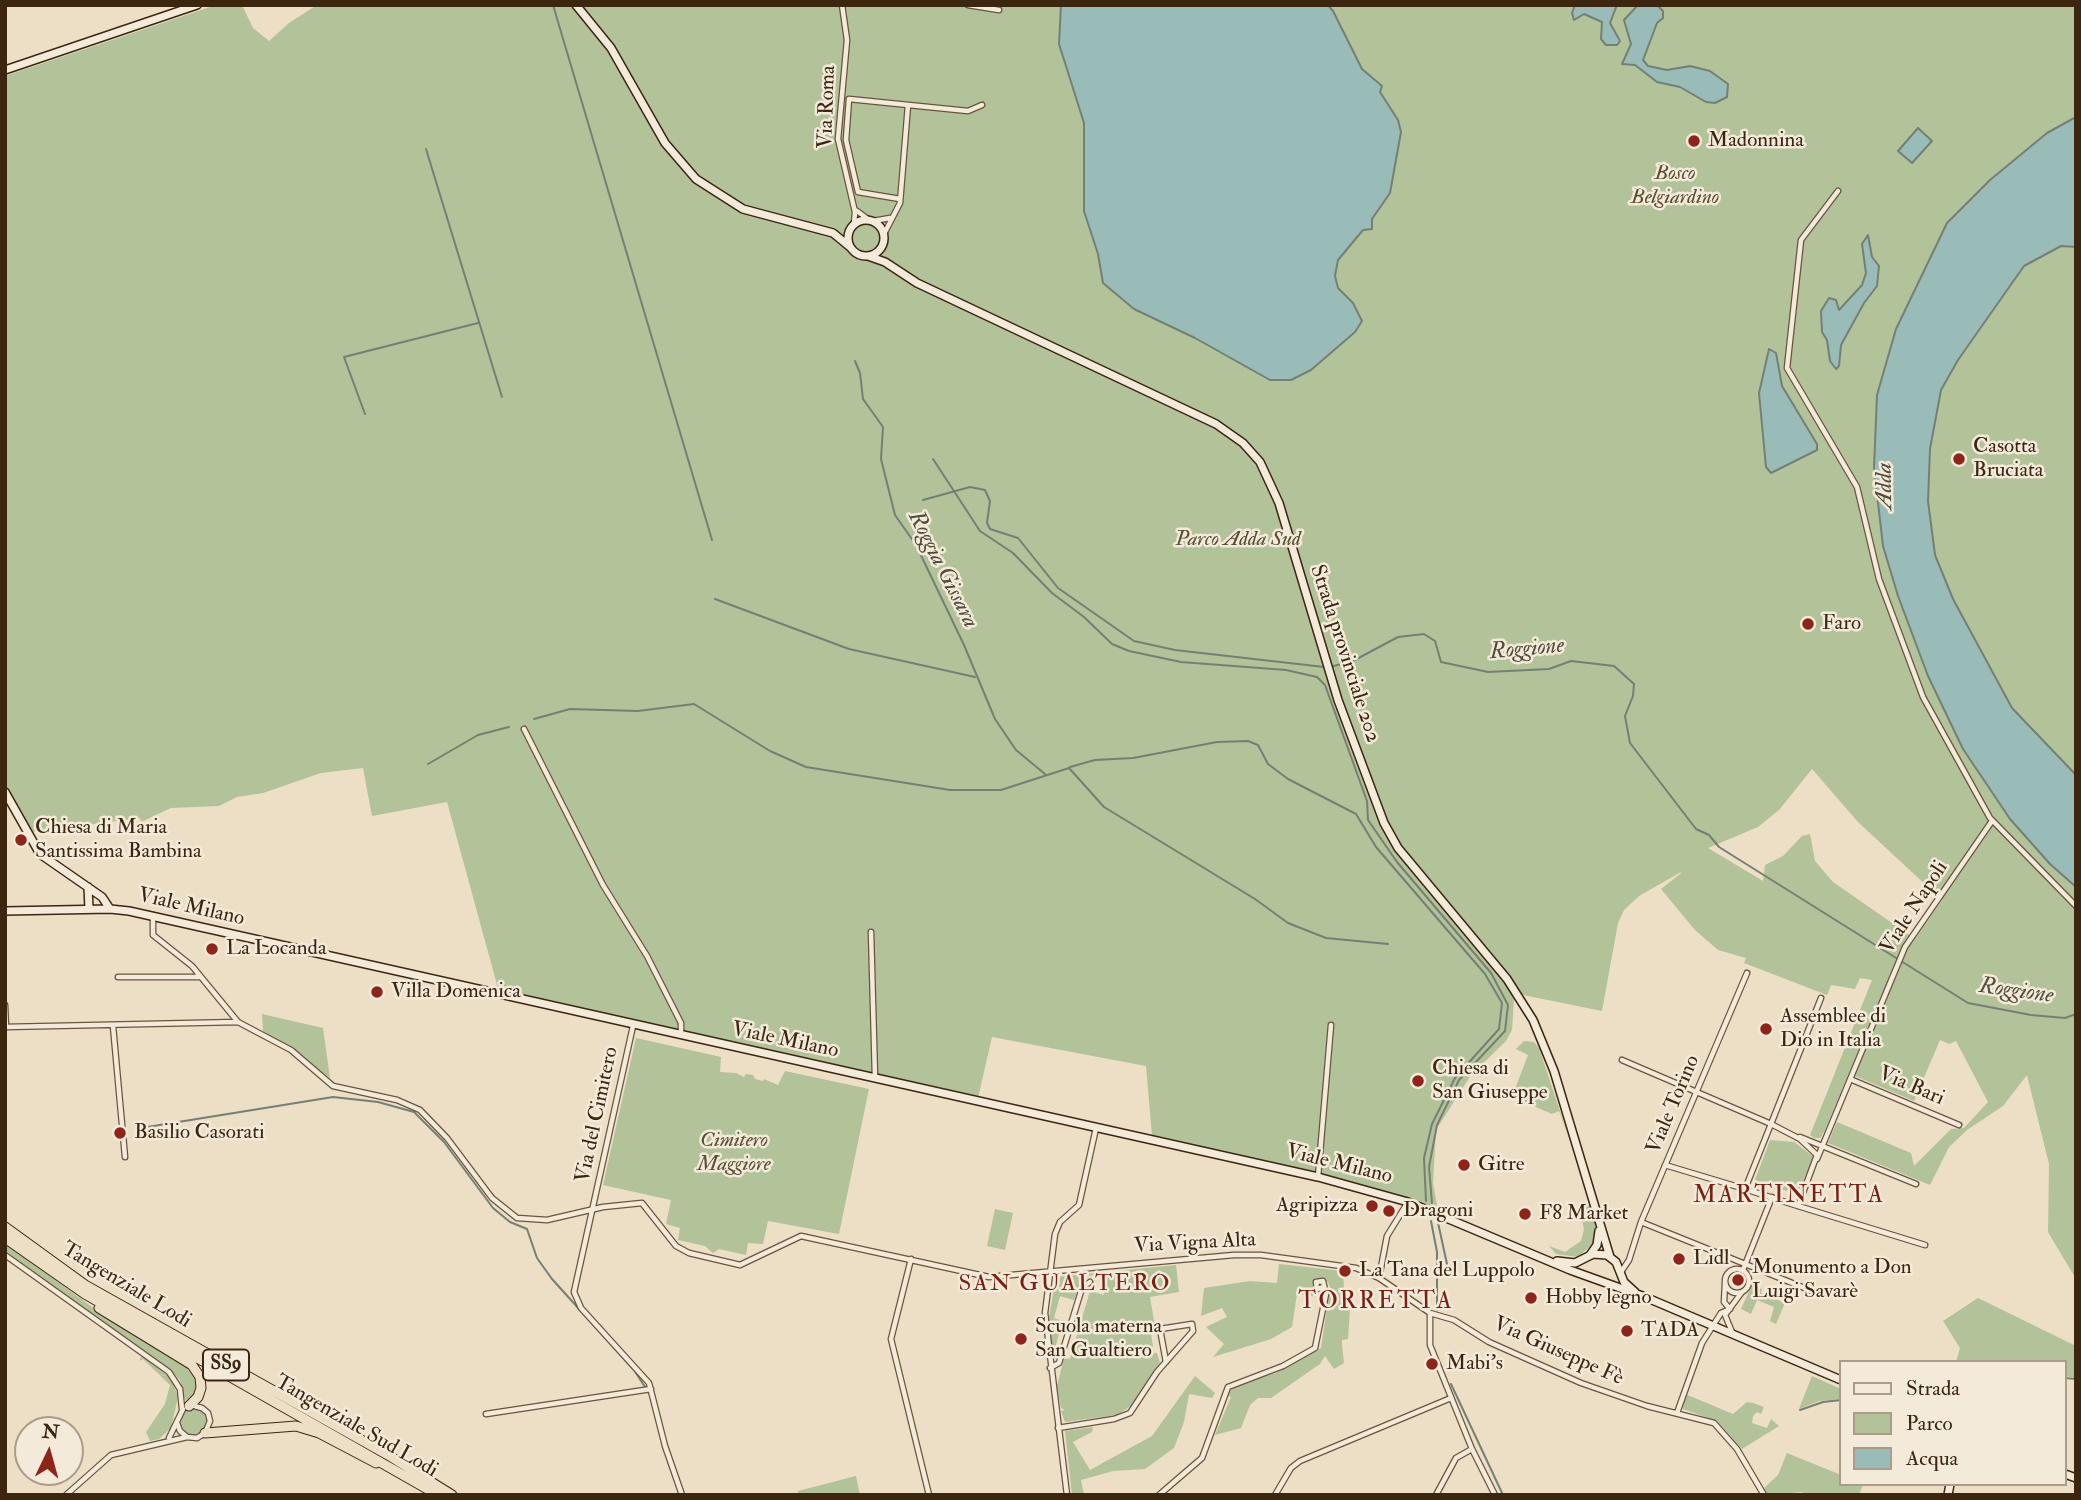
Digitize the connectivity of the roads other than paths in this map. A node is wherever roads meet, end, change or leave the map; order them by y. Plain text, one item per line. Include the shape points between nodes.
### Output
1 (197, 5) edge
2 (576, 5) edge
3 (968, 5) edge
4 (842, 6) edge
5 (999, 10) dead end
6 (5, 70) edge
7 (908, 105) junction
8 (982, 105) dead end
9 (1838, 191) dead end
10 (900, 199) junction
11 (854, 208) junction
12 (890, 218) junction
13 (871, 221) junction
14 (854, 225) junction
15 (820, 230) junction
16 (884, 234) junction
17 (883, 244) junction
18 (850, 247) junction
19 (868, 256) junction
20 (892, 266) junction
21 (524, 729) dead end
22 (5, 793) edge
23 (1992, 821) junction
24 (88, 887) junction
25 (2076, 906) edge
26 (89, 909) junction
27 (110, 909) junction
28 (5, 911) edge
29 (153, 917) junction
30 (871, 932) dead end
31 (1747, 973) dead end
32 (201, 977) junction
33 (118, 978) dead end
34 (1821, 998) dead end
35 (5, 1004) edge
36 (238, 1022) junction
37 (1331, 1025) dead end
38 (113, 1026) junction
39 (633, 1026) junction
40 (6, 1027) edge
41 (681, 1036) junction
42 (1622, 1060) dead end
43 (875, 1078) junction
44 (1850, 1079) junction
45 (1697, 1093) junction
46 (1771, 1124) junction
47 (1959, 1125) dead end
48 (1096, 1127) junction
49 (1827, 1134) junction
50 (1797, 1136) junction
51 (1813, 1142) junction
52 (1824, 1146) junction
53 (125, 1157) dead end
54 (1817, 1159) junction
55 (1665, 1165) junction
56 (1318, 1177) junction
57 (1916, 1184) dead end
58 (1745, 1189) junction
59 (1772, 1198) junction
60 (1408, 1202) junction
61 (1798, 1206) junction
62 (593, 1211) junction
63 (1641, 1222) junction
64 (1599, 1223) junction
65 (5, 1227) edge
66 (5, 1238) edge
67 (1925, 1245) dead end
68 (1631, 1250) junction
69 (5, 1255) edge
70 (1053, 1255) junction
71 (1589, 1257) junction
72 (1546, 1258) junction
73 (1612, 1258) junction
74 (911, 1259) junction
75 (1745, 1264) junction
76 (1742, 1270) junction
77 (1066, 1271) junction
78 (1052, 1272) junction
79 (1620, 1272) junction
80 (1591, 1277) junction
81 (1379, 1278) junction
82 (1601, 1281) junction
83 (1726, 1281) junction
84 (1090, 1282) dead end
85 (1324, 1287) dead end
86 (1742, 1291) junction
87 (1812, 1291) dead end
88 (85, 1294) junction
89 (1648, 1298) junction
90 (1730, 1309) junction
91 (1430, 1313) junction
92 (1713, 1326) junction
93 (1734, 1335) junction
94 (1166, 1362) junction
95 (1051, 1368) junction
96 (1840, 1380) edge
97 (651, 1390) junction
98 (1451, 1398) junction
99 (186, 1408) junction
100 (1677, 1413) junction
101 (486, 1414) dead end
102 (177, 1423) junction
103 (1058, 1428) junction
104 (205, 1433) junction
105 (187, 1437) junction
106 (169, 1439) junction
107 (1472, 1449) junction
108 (399, 1470) junction
109 (66, 1495) edge
110 (439, 1495) edge
111 (452, 1495) edge
112 (682, 1495) edge
113 (929, 1495) edge
114 (1067, 1495) edge
115 (1159, 1495) edge
116 (1275, 1495) edge
117 (1436, 1495) edge
118 (1495, 1495) edge
119 (1763, 1495) edge

1 - 6 street
2 - 15 street, Strada provinciale 202 via 611,48 665,143 696,179 752,213
3 - 5 street
4 - 11 street, Via Roma via 847,40 838,139
7 - 8 street via 968,111
7 - 10 street
7 - 10 street via 849,99 846,126 847,150 859,193
9 - 23 street via 1801,240 1787,368 1857,487 1879,579 1904,651 1923,697
10 - 12 street
11 - 13 street
11 - 14 street, Via Roma
12 - 13 street
12 - 16 street
13 - 14 street, Strada provinciale 202
13 - 16 street
14 - 15 street, Strada provinciale 202 via 845,230
14 - 18 street via 848,235
15 - 18 street, Strada provinciale 202 via 839,236
16 - 17 street
17 - 19 street
17 - 20 street
18 - 19 street, Strada provinciale 202
19 - 20 street, Strada provinciale 202
20 - 64 street, Strada provinciale 202 via 917,283 1216,424 1260,462 1279,503 1328,667 1392,839 1527,1009 1543,1041
21 - 41 street via 603,885 647,956 681,1023
22 - 24 street via 40,854
23 - 25 street
23 - 44 street, Viale Napoli via 1901,955
24 - 26 street
24 - 27 street via 106,900
26 - 27 street, Viale Milano
26 - 28 street, Viale Milano
27 - 29 street, Viale Milano
29 - 32 street via 153,935
29 - 39 street, Viale Milano
30 - 43 street
31 - 45 street, Viale Torino
32 - 33 street
32 - 36 street
34 - 46 street
35 - 40 street
36 - 38 street
36 - 62 street via 291,1050 334,1086 412,1105 440,1129 492,1198 517,1218 540,1221
37 - 56 street
38 - 40 street
38 - 53 street
39 - 41 street, Viale Milano
39 - 62 street, Via del Cimitero
41 - 43 street, Viale Milano
42 - 45 street
43 - 48 street, Viale Milano
44 - 47 street, Via Bari
44 - 49 street, Viale Napoli
45 - 46 street
45 - 55 street, Viale Torino
46 - 50 street
46 - 58 street
48 - 56 street, Viale Milano
48 - 70 street via 1079,1205 1058,1226
49 - 51 street
49 - 52 street, Viale Napoli
50 - 51 street
50 - 54 street
51 - 52 street
52 - 54 street, Viale Napoli
52 - 57 street
54 - 61 street, Viale Napoli
55 - 58 street
55 - 63 street, Viale Torino
56 - 60 street, Viale Milano
58 - 59 street
59 - 61 street
59 - 75 street
60 - 72 street, Viale Milano
60 - 81 street via 1387,1236
61 - 67 street
62 - 74 street, Via Vigna Alta via 642,1203 676,1246 740,1265 801,1236
62 - 97 street, Via del Cimitero via 574,1292 581,1308 639,1369
63 - 68 street, Viale Torino
63 - 75 street
64 - 71 street via 1598,1241
64 - 73 street, Strada provinciale 202
65 - 111 highway, Tangenziale Lodi / SS9 via 96,1292
66 - 88 highway, Tangenziale Sud Lodi / SS9
68 - 73 street via 1625,1258
68 - 79 street, Viale Torino
69 - 99 street via 169,1372
70 - 77 street via 1056,1265
70 - 78 street
71 - 72 street, Viale Milano via 1571,1263
71 - 73 street, Viale Milano
71 - 80 street via 1584,1267
72 - 80 street, Viale Milano
73 - 79 street, Viale Milano
74 - 78 street, Via Vigna Alta via 989,1277
74 - 113 street via 891,1339
75 - 76 street
75 - 87 street
76 - 83 street via 1730,1272
76 - 86 street via 1749,1282
77 - 78 street, Via Vigna Alta
77 - 81 street, Via Vigna Alta via 1170,1258 1261,1255 1356,1268
78 - 95 street via 1045,1317
79 - 82 street via 1613,1280
79 - 89 street, Viale Milano via 1628,1287
80 - 82 street, Viale Milano
81 - 91 street, Via Vigna Alta
82 - 89 street, Viale Milano
83 - 86 street via 1731,1291
83 - 90 street via 1724,1302
84 - 95 street via 1082,1288 1059,1363
85 - 115 street via 1315,1348 1228,1387 1202,1458
86 - 90 street
88 - 99 highway via 108,1315 192,1365 201,1388
88 - 108 highway, Tangenziale Sud Lodi / SS9
89 - 92 street, Viale Milano
90 - 92 street via 1721,1312
90 - 93 street via 1726,1320
91 - 98 street via 1430,1345
91 - 100 street, Via Giuseppe Fè via 1454,1320 1489,1342 1581,1383
92 - 93 street, Viale Milano
92 - 100 street via 1699,1350
93 - 96 street, Viale Milano
94 - 94 street via 1193,1331 1192,1324 1160,1329
94 - 103 street via 1130,1413
95 - 103 street
97 - 101 street
97 - 112 street
98 - 107 street
98 - 116 street via 1300,1461
99 - 102 street
99 - 104 street via 198,1406 208,1413
100 - 119 street, Via Giuseppe Fè via 1718,1426
102 - 105 street
102 - 106 street
103 - 114 street
104 - 105 street
104 - 108 highway via 303,1427 370,1461
105 - 106 street
106 - 109 street via 111,1455
107 - 117 street via 1456,1458
107 - 118 street
108 - 110 highway, Tangenziale Sud Lodi / SS9

